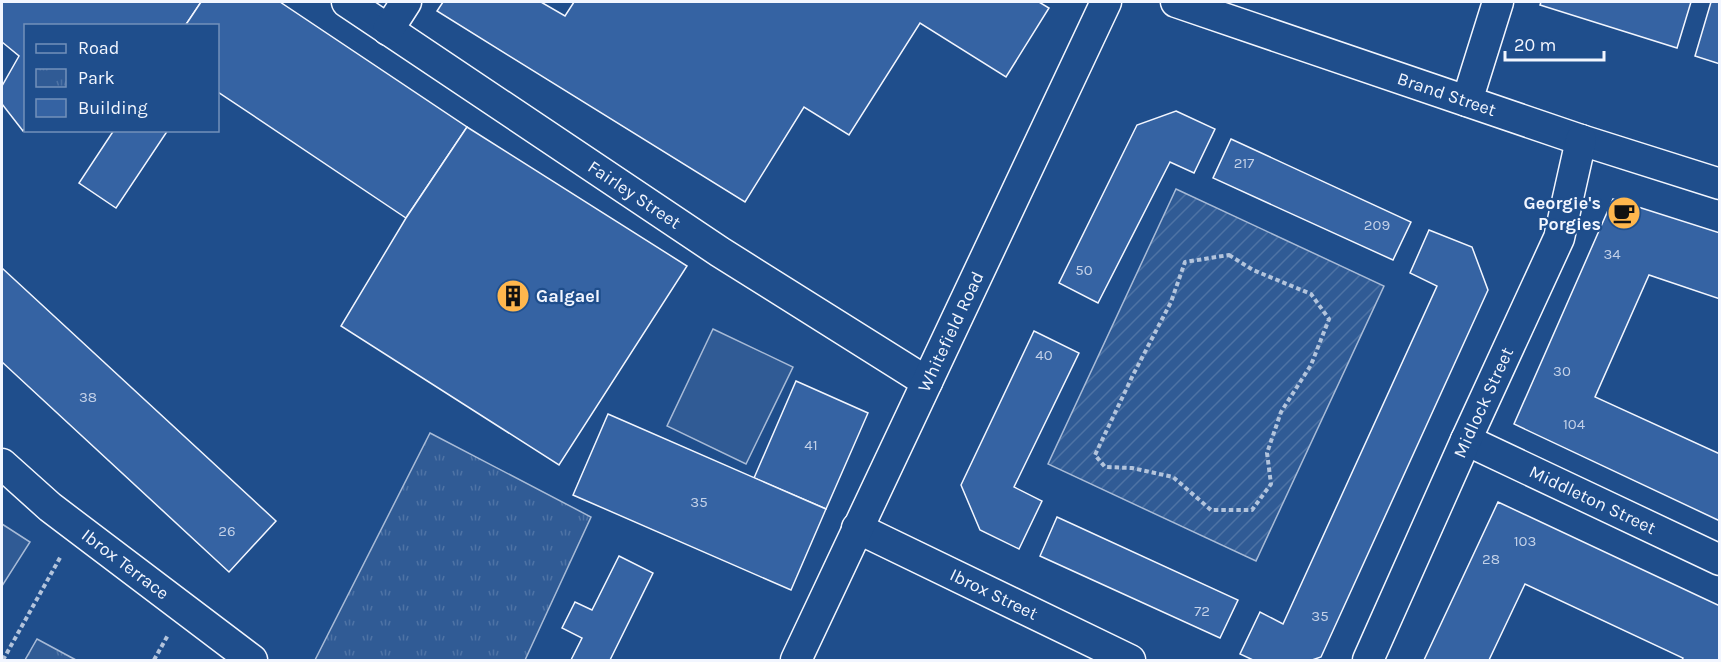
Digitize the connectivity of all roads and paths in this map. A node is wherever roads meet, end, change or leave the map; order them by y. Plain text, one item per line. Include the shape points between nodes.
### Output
1 (347, 2) edge
2 (406, 2) edge
3 (1106, 2) edge
4 (1176, 2) edge
5 (1498, 2) edge
6 (388, 30) junction
7 (1467, 100) junction
8 (1581, 140) junction
9 (1719, 184) edge
10 (927, 382) junction
11 (1466, 440) junction
12 (1095, 455) joint
13 (2, 464) edge
14 (77, 528) junction
15 (857, 528) junction
16 (1719, 560) edge
17 (3, 660) edge
18 (252, 660) edge
19 (796, 660) edge
20 (1130, 660) edge
21 (1368, 660) edge

1 - 6 street, Fairley Street
2 - 6 street
3 - 10 street, Whitefield Road
4 - 7 street, Brand Street
5 - 7 street
6 - 10 street, Fairley Street via 720,252
7 - 8 street, Brand Street
8 - 9 street, Brand Street
8 - 11 street, Midlock Street via 1559,238
10 - 15 street, Whitefield Road
11 - 16 street, Middleton Street
11 - 21 street, Midlock Street
12 - 12 path via 1171,302 1185,262 1229,255 1253,270 1311,294 1329,319 1311,365 1281,412 1268,453 1271,484 1252,510 1211,510 1173,477 1105,467
13 - 14 street, Ibrox Terrace
14 - 17 path
14 - 18 street, Ibrox Terrace
15 - 19 street, Whitefield Road
15 - 20 street, Ibrox Street

